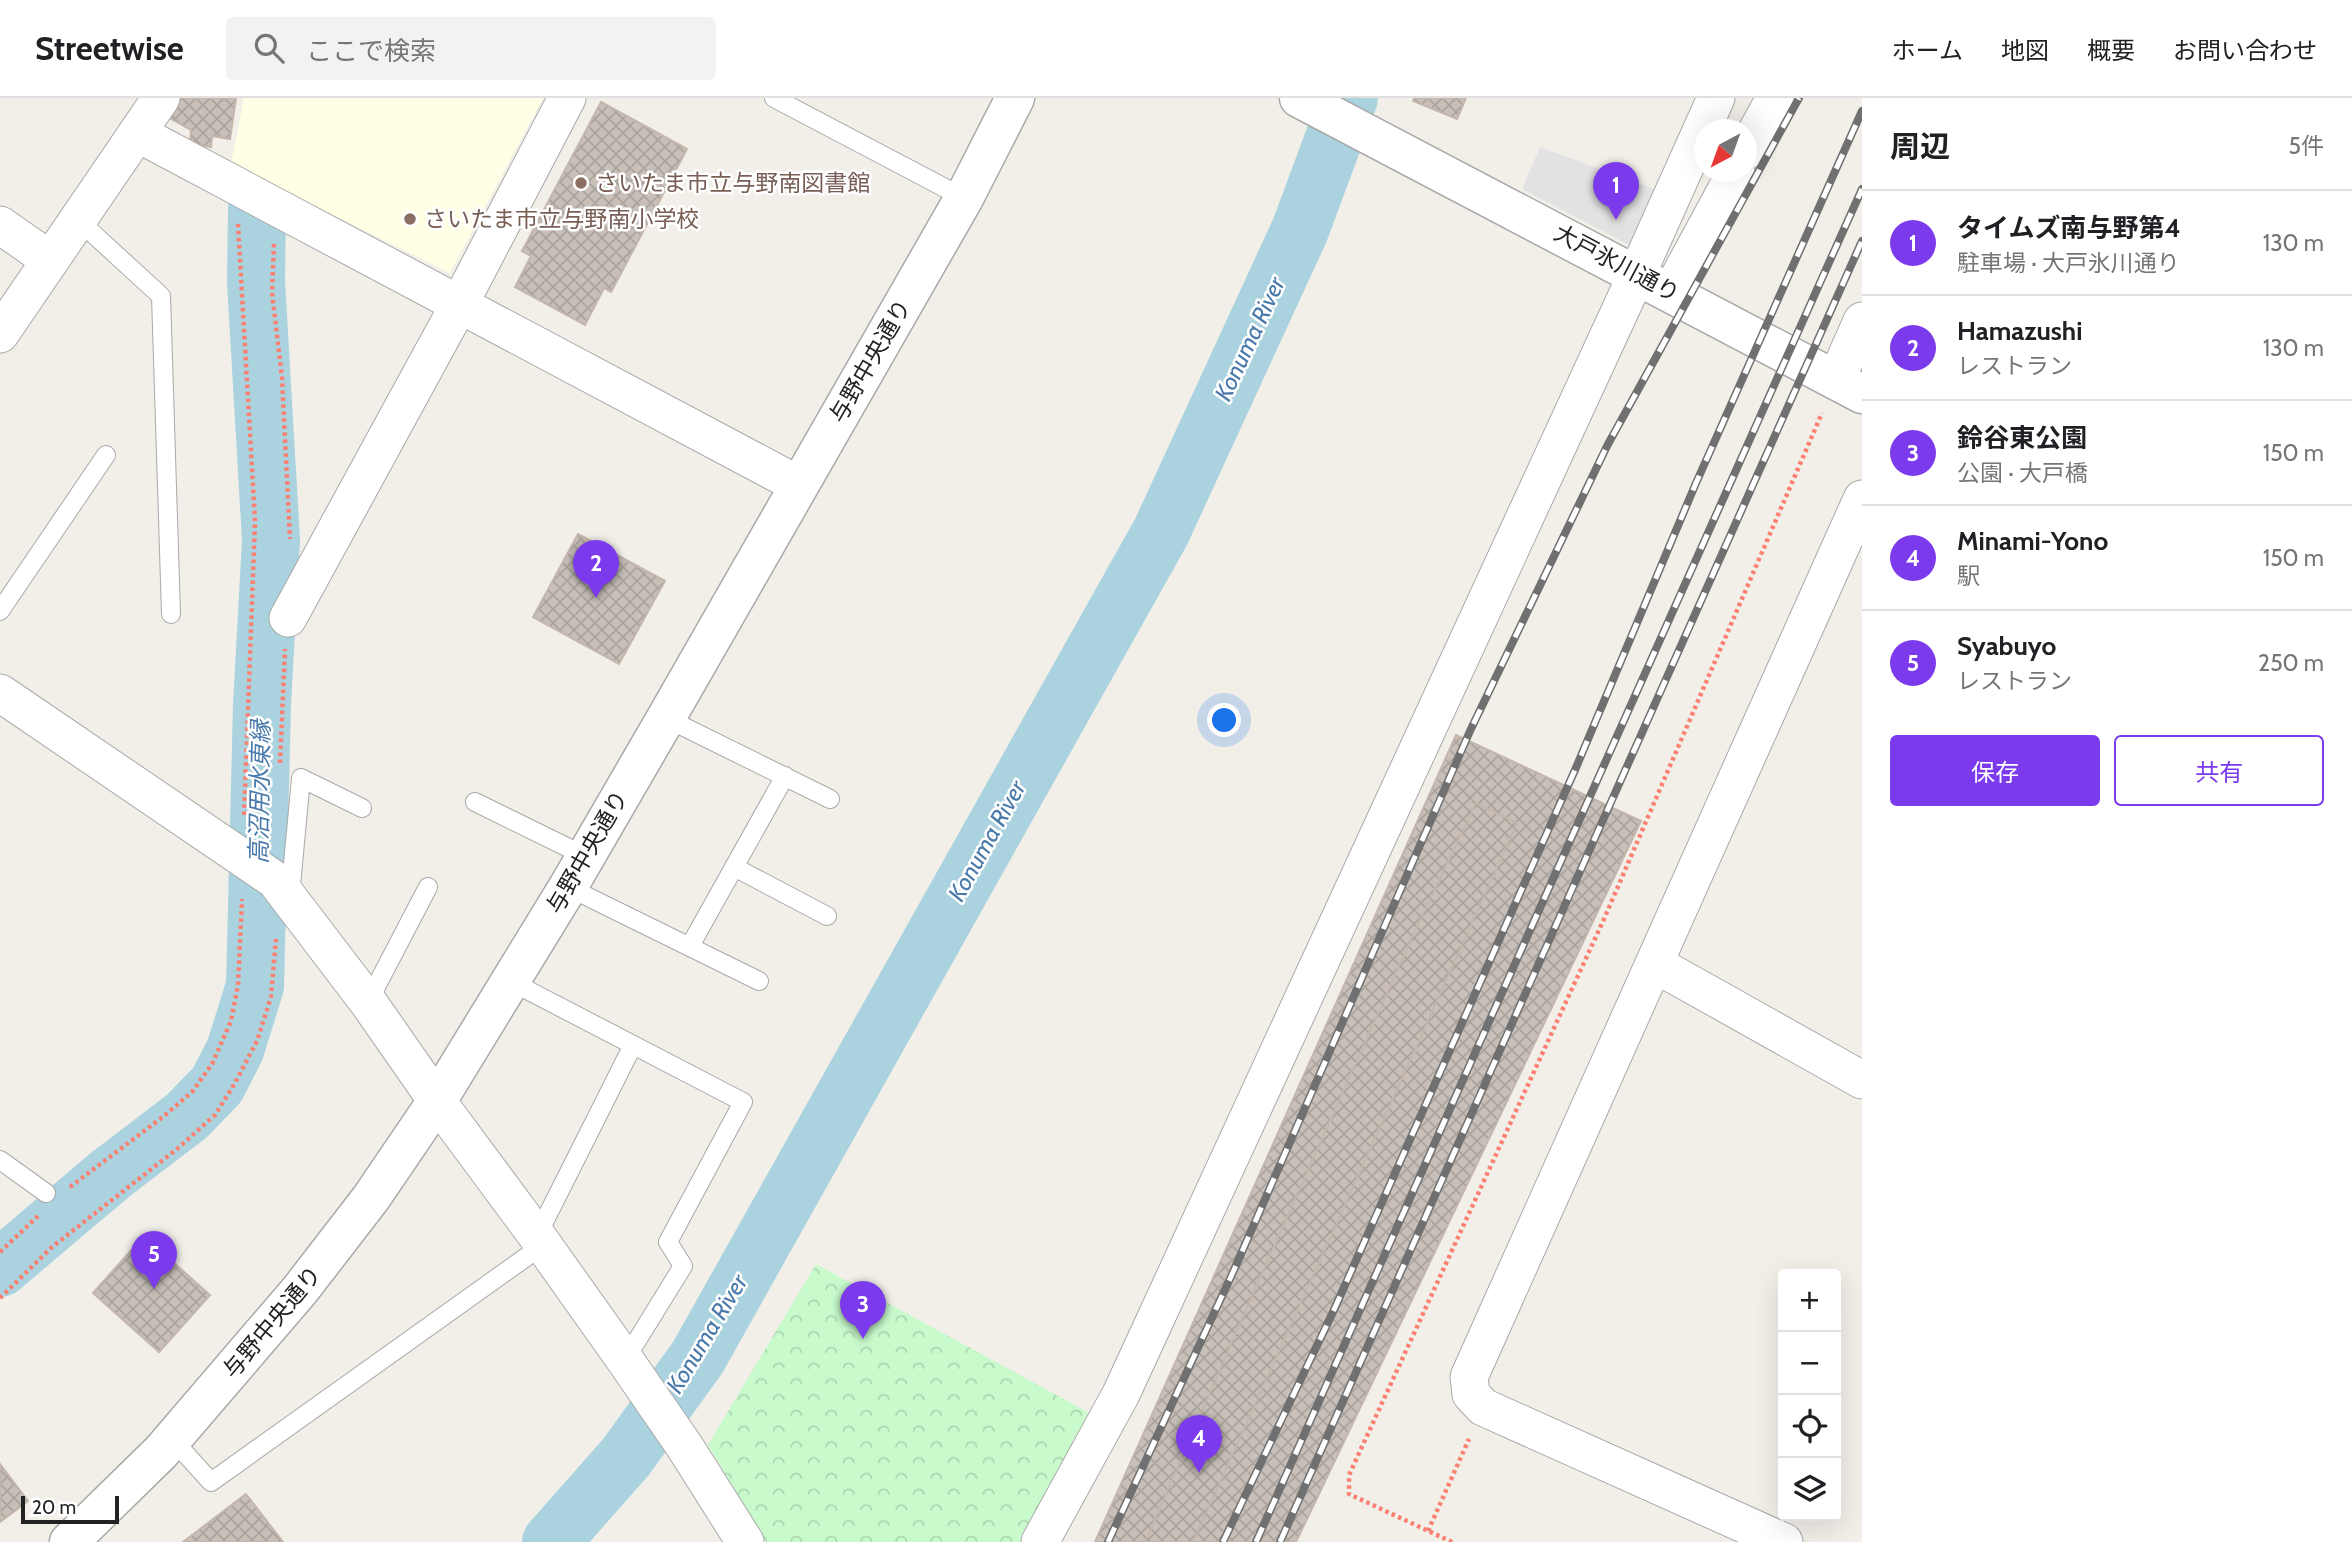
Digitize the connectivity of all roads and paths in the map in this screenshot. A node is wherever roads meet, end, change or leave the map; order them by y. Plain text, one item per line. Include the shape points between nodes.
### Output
1 (161, 98) edge
2 (567, 98) edge
3 (774, 98) edge
4 (1015, 98) edge
5 (1716, 98) edge
6 (1775, 98) edge
7 (1308, 103) edge
8 (1757, 131) edge
9 (137, 133) junction
10 (1731, 182) edge
11 (236, 184) junction
12 (964, 198) junction
13 (280, 208) junction
14 (78, 219) junction
15 (0, 225) edge
16 (50, 260) junction
17 (1637, 274) junction
18 (1671, 292) junction
19 (460, 303) junction
20 (1862, 321) edge
21 (0, 334) edge
22 (1849, 387) edge
23 (106, 455) dead end
24 (799, 485) junction
25 (1862, 499) edge
26 (290, 544) dead end
27 (0, 611) edge
28 (171, 614) dead end
29 (288, 618) joint
30 (0, 693) edge
31 (666, 718) junction
32 (279, 773) dead end
33 (785, 776) junction
34 (830, 799) dead end
35 (475, 802) dead end
36 (362, 808) dead end
37 (734, 867) junction
38 (576, 872) junction
39 (262, 874) junction
40 (428, 887) dead end
41 (827, 916) dead end
42 (277, 937) dead end
43 (690, 946) junction
44 (1655, 964) junction
45 (510, 981) junction
46 (759, 981) dead end
47 (368, 1002) junction
48 (633, 1045) junction
49 (1862, 1080) edge
50 (436, 1101) junction
51 (0, 1160) edge
52 (68, 1189) dead end
53 (46, 1201) joint
54 (540, 1241) junction
55 (0, 1252) edge
56 (0, 1298) edge
57 (631, 1368) junction
58 (1483, 1406) junction
59 (173, 1440) junction
60 (1428, 1531) junction
61 (69, 1542) edge
62 (745, 1542) edge
63 (1040, 1542) edge
64 (1452, 1542) edge
65 (1784, 1542) edge

1 - 9 street
2 - 19 street
3 - 12 lane
4 - 12 street, 与野中央通り
5 - 17 street
6 - 8 street
7 - 17 street, 大戸氷川通り
9 - 11 street
9 - 14 street
10 - 18 street
11 - 13 street
11 - 39 path via 255,522
12 - 24 street, 与野中央通り
13 - 19 street
13 - 26 path via 272,292 282,378
14 - 16 street
14 - 28 lane via 161,296
15 - 16 street
16 - 21 street
17 - 18 street, 大戸氷川通り
17 - 63 street via 1121,1394
18 - 22 street, 大戸氷川通り
19 - 24 street
19 - 29 street
20 - 22 street
22 - 60 path via 1349,1475 1349,1494
23 - 27 lane
24 - 31 street, 与野中央通り
25 - 44 street
29 - 32 path
30 - 39 street
31 - 33 lane
31 - 38 street, 与野中央通り
33 - 34 lane
33 - 37 lane
35 - 38 lane
36 - 39 lane via 301,778
37 - 41 lane
37 - 43 lane
38 - 43 lane
38 - 45 street, 与野中央通り
39 - 47 street
39 - 52 path via 231,1021 212,1064 192,1092
40 - 47 lane
42 - 56 path via 271,997 257,1041 215,1115 52,1247
43 - 46 lane
44 - 49 street
44 - 58 street via 1469,1377 1471,1394
45 - 48 lane
45 - 50 street, 与野中央通り
47 - 50 street
48 - 54 lane
48 - 57 lane via 743,1102 668,1242 683,1266
50 - 54 street
50 - 59 street, 与野中央通り via 371,1198 300,1290
51 - 53 lane
53 - 55 path
54 - 57 street
54 - 59 lane via 211,1482
57 - 62 street
58 - 60 path
58 - 65 street
59 - 61 street, 与野中央通り
60 - 64 path

